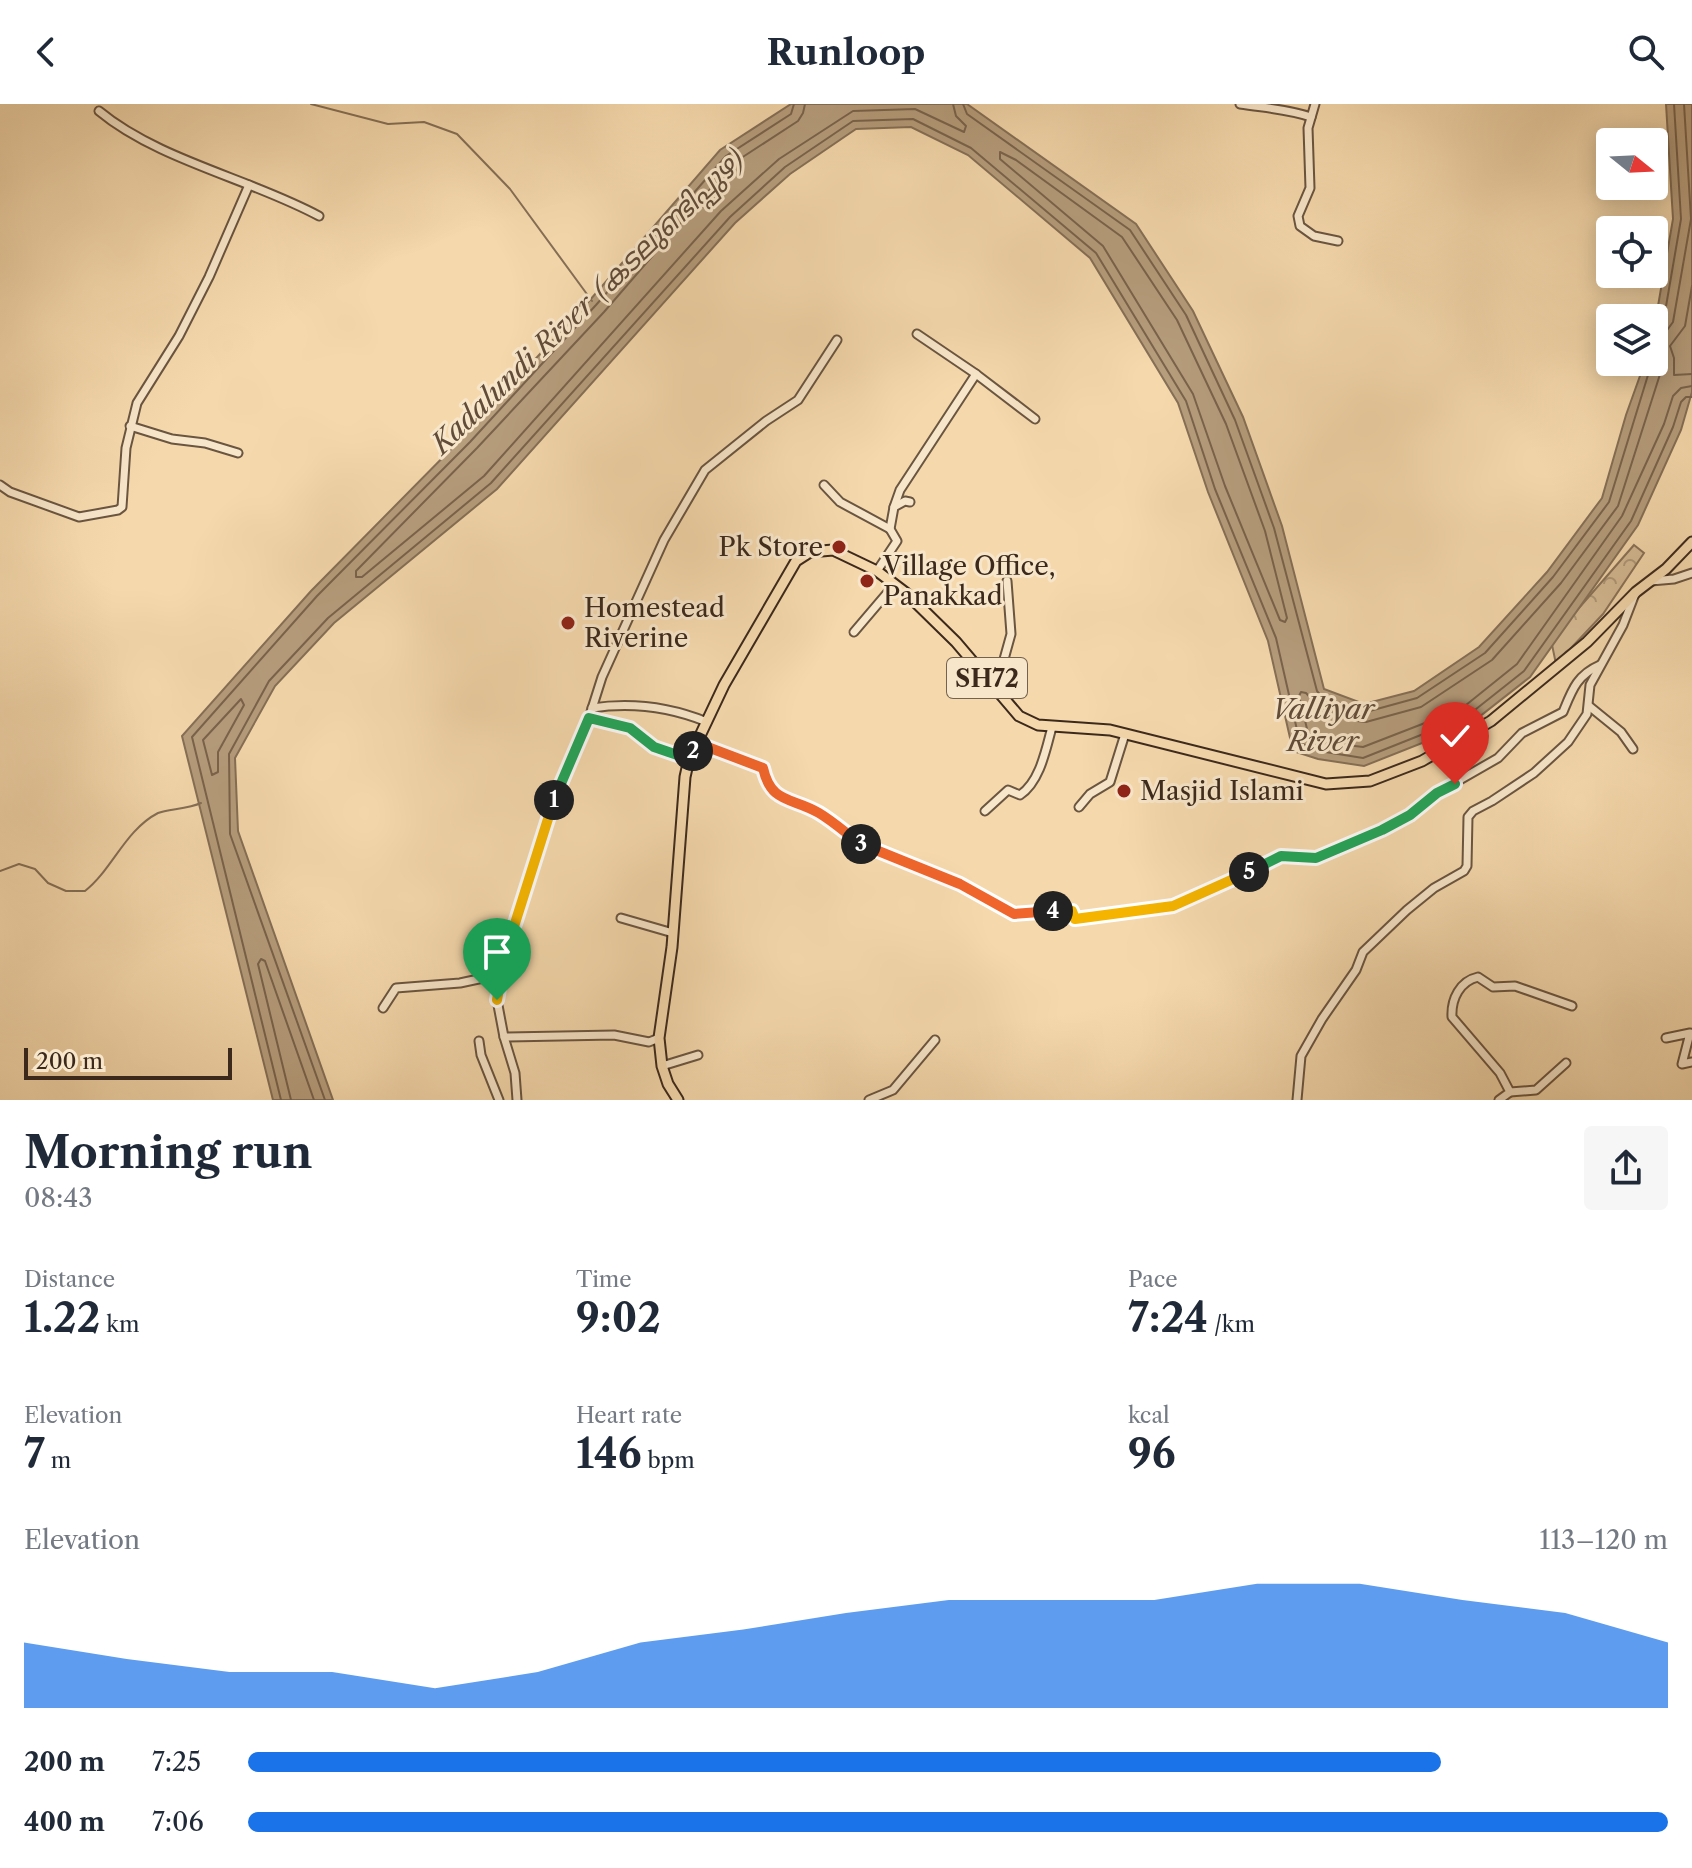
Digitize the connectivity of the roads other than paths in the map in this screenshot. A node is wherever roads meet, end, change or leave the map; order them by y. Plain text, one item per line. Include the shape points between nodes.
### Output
1 (1240, 104) edge
2 (1315, 104) edge
3 (99, 111) dead end
4 (1311, 117) junction
5 (249, 185) junction
6 (319, 216) dead end
7 (1338, 241) dead end
8 (917, 334) dead end
9 (837, 340) dead end
10 (976, 374) junction
11 (1035, 419) dead end
12 (130, 426) junction
13 (238, 453) dead end
14 (0, 485) edge
15 (824, 485) dead end
16 (910, 502) dead end
17 (894, 507) junction
18 (890, 529) junction
19 (1692, 542) edge
20 (877, 571) junction
21 (1692, 573) edge
22 (1007, 581) dead end
23 (1651, 581) junction
24 (894, 585) junction
25 (1636, 592) junction
26 (854, 632) dead end
27 (1600, 665) junction
28 (996, 688) junction
29 (1589, 706) junction
30 (592, 708) junction
31 (589, 718) junction
32 (707, 722) junction
33 (1052, 727) junction
34 (1125, 734) junction
35 (697, 743) junction
36 (1633, 749) dead end
37 (689, 759) junction
38 (1079, 807) dead end
39 (985, 811) dead end
40 (621, 918) dead end
41 (673, 933) junction
42 (502, 974) junction
43 (1572, 1006) dead end
44 (383, 1008) dead end
45 (504, 1037) junction
46 (659, 1038) junction
47 (1666, 1038) dead end
48 (935, 1040) dead end
49 (479, 1041) dead end
50 (698, 1055) dead end
51 (1692, 1062) edge
52 (1566, 1063) dead end
53 (662, 1066) junction
54 (1510, 1092) junction
55 (499, 1100) edge
56 (517, 1100) edge
57 (678, 1100) edge
58 (869, 1100) edge
59 (1297, 1100) edge
60 (1499, 1100) edge
61 (1519, 1100) edge

1 - 4 street
2 - 4 street
3 - 5 street via 136,135
4 - 7 street via 1310,188 1298,216 1300,226 1314,236
5 - 6 street
5 - 12 street via 209,277 137,403
8 - 10 street
9 - 30 street via 798,400 705,470 664,540
10 - 11 street
10 - 17 street
12 - 13 street
12 - 14 street via 124,503 118,510 79,517
15 - 18 street via 840,502
16 - 17 street
17 - 18 street
18 - 20 street via 897,541
19 - 23 main road, SH72
20 - 24 main road, SH72
20 - 32 main road, SH72 via 833,550 810,552 796,561
21 - 23 street
22 - 28 street via 1011,634
23 - 25 main road, SH72
24 - 26 street
24 - 28 main road, SH72 via 929,614
25 - 27 street
25 - 34 main road, SH72 via 1587,642 1491,721 1422,761 1370,781 1326,784
27 - 29 street via 1590,685
27 - 35 street via 1584,672 1563,712 1522,733 1498,758 1382,830 1316,858 1281,856 1173,906 1075,919 1066,910 1014,914 960,884 863,846 818,812 777,796 767,785 763,768
28 - 33 main road, SH72 via 1019,716
29 - 36 street
29 - 59 street via 1568,742 1546,763 1468,817 1464,871 1434,888 1363,952 1301,1056
30 - 31 street
30 - 32 street via 649,707
31 - 37 street via 630,728 654,747
31 - 42 street via 550,810
32 - 35 main road, SH72
33 - 34 main road, SH72
33 - 39 street via 1030,789 1020,795 1008,790
34 - 38 street via 1110,782
35 - 37 main road, SH72
37 - 41 main road, SH72
40 - 41 street
41 - 46 main road, SH72
42 - 44 street via 396,988
42 - 45 street via 497,1000
43 - 54 street via 1515,986 1493,987 1478,977 1466,980 1454,999 1452,1017
45 - 46 street via 614,1035 649,1042
45 - 56 street
46 - 53 main road, SH72
47 - 51 street via 1690,1033 1682,1064
48 - 58 street via 893,1090
49 - 55 street
50 - 53 street
52 - 54 street via 1536,1090
53 - 57 main road, SH72
54 - 60 street
54 - 61 street

